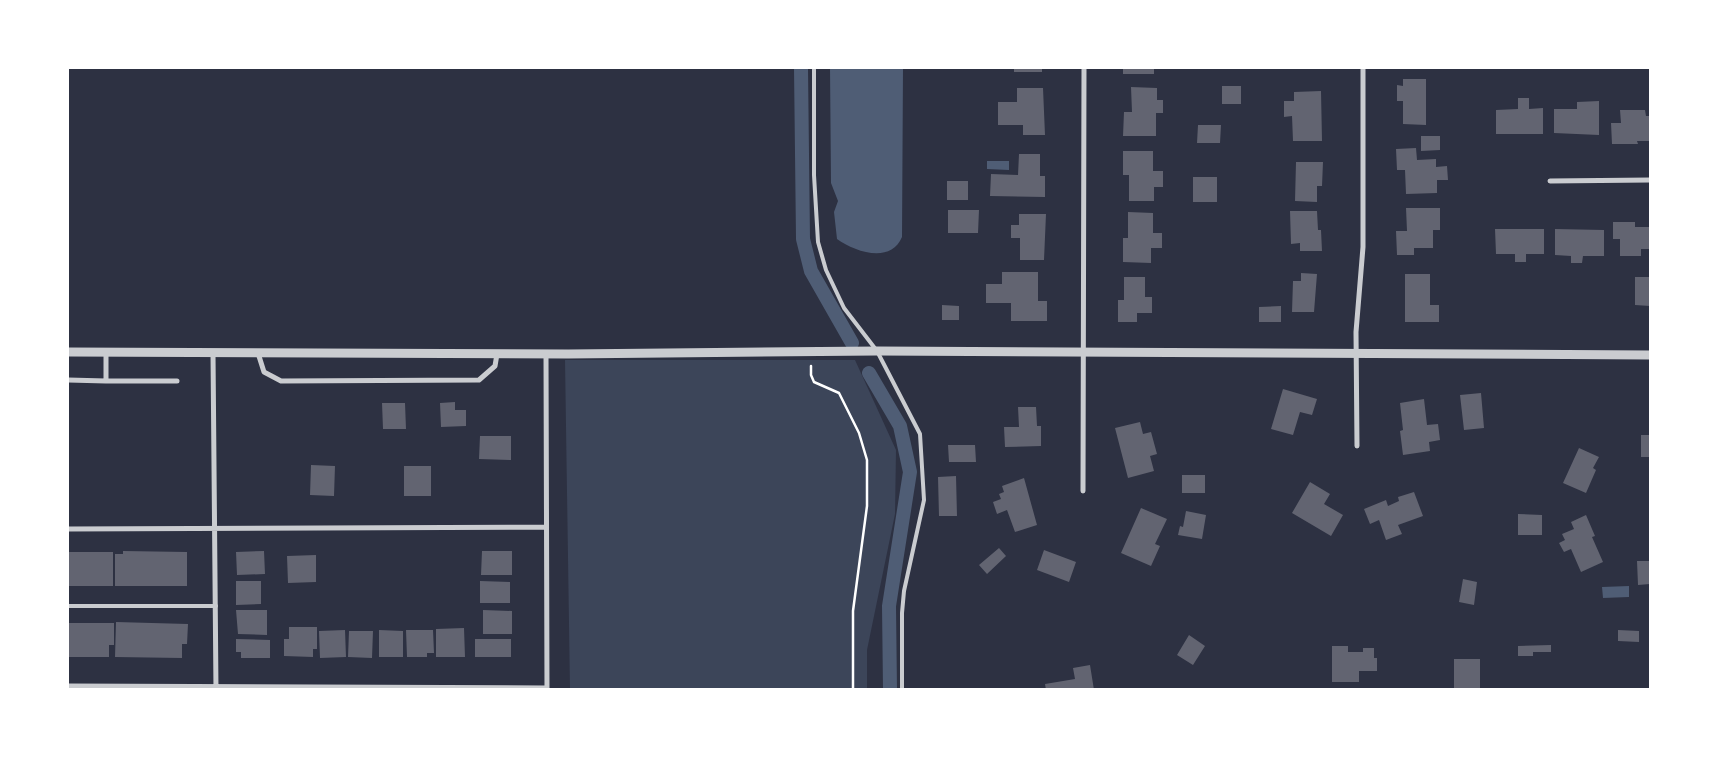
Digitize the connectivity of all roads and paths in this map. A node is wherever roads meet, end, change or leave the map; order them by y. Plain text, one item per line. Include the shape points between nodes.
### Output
1 (814, 68) edge
2 (1084, 68) edge
3 (1363, 68) edge
4 (1650, 180) edge
5 (1550, 181) dead end
6 (877, 351) junction
7 (68, 352) edge
8 (106, 352) junction
9 (213, 353) junction
10 (258, 353) junction
11 (1084, 353) junction
12 (497, 354) junction
13 (546, 354) junction
14 (1356, 354) junction
15 (1650, 355) edge
16 (811, 366) dead end
17 (68, 380) edge
18 (106, 381) junction
19 (177, 382) dead end
20 (1357, 446) dead end
21 (1084, 491) dead end
22 (546, 527) junction
23 (216, 528) junction
24 (68, 529) edge
25 (68, 606) edge
26 (216, 606) junction
27 (68, 686) edge
28 (216, 688) edge
29 (547, 689) edge
30 (853, 690) edge
31 (902, 690) edge

1 - 6 lane via 818,242 826,270 844,308
2 - 11 street
3 - 14 street via 1363,247
4 - 5 street
6 - 11 street
6 - 13 street
6 - 31 lane via 920,434 923,460 924,500 904,591
7 - 8 street
8 - 9 street
8 - 18 street
9 - 10 street
9 - 23 street
10 - 12 street
10 - 12 street via 264,372 282,381 479,380 495,366
11 - 14 street
11 - 21 street
12 - 13 street
13 - 22 street
14 - 15 street
14 - 20 street
16 - 30 path via 814,382 838,393 851,414 867,460 868,496 853,611
17 - 18 street
18 - 19 street
22 - 23 street
22 - 29 street
23 - 24 street
23 - 26 street
25 - 26 lane
26 - 28 street
27 - 28 street
28 - 29 street

